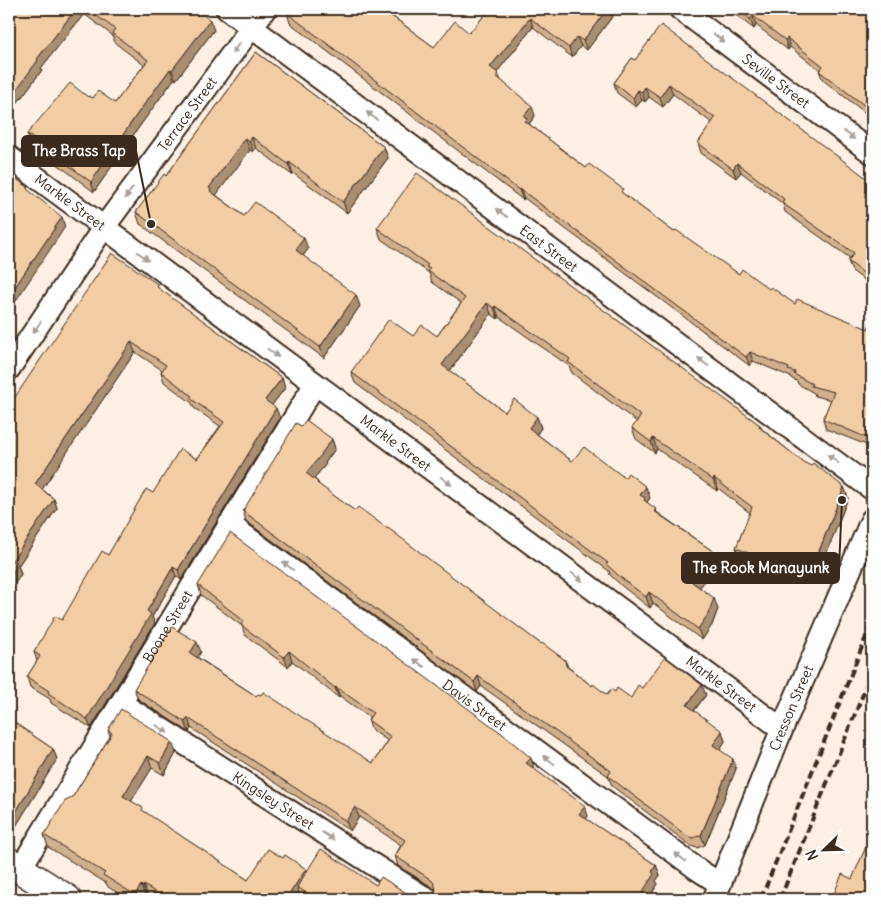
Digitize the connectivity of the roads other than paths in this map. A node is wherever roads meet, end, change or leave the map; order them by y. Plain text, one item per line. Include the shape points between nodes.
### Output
1 (227, 9) edge
2 (265, 9) edge
3 (680, 9) edge
4 (251, 27) junction
5 (872, 152) edge
6 (9, 157) edge
7 (104, 227) junction
8 (9, 369) edge
9 (315, 384) junction
10 (872, 489) edge
11 (872, 519) edge
12 (230, 524) junction
13 (121, 702) junction
14 (782, 729) junction
15 (14, 865) edge
16 (717, 892) edge
17 (67, 899) edge
18 (427, 899) edge

1 - 4 street, East Street
2 - 4 street, Terrace Street
3 -> 5 street, Seville Street
4 -> 7 street, Terrace Street
10 -> 4 street, East Street
6 - 7 street, Markle Street
7 -> 8 street, Terrace Street
7 -> 9 street, Markle Street
9 - 12 street, Boone Street
9 -> 14 street, Markle Street
11 - 14 street, Cresson Street
12 - 13 street, Boone Street
16 -> 12 street, Davis Street via 697,869
13 - 15 street, Boone Street
13 -> 18 street, Kingsley Street
14 - 16 street, Cresson Street
15 - 17 street

